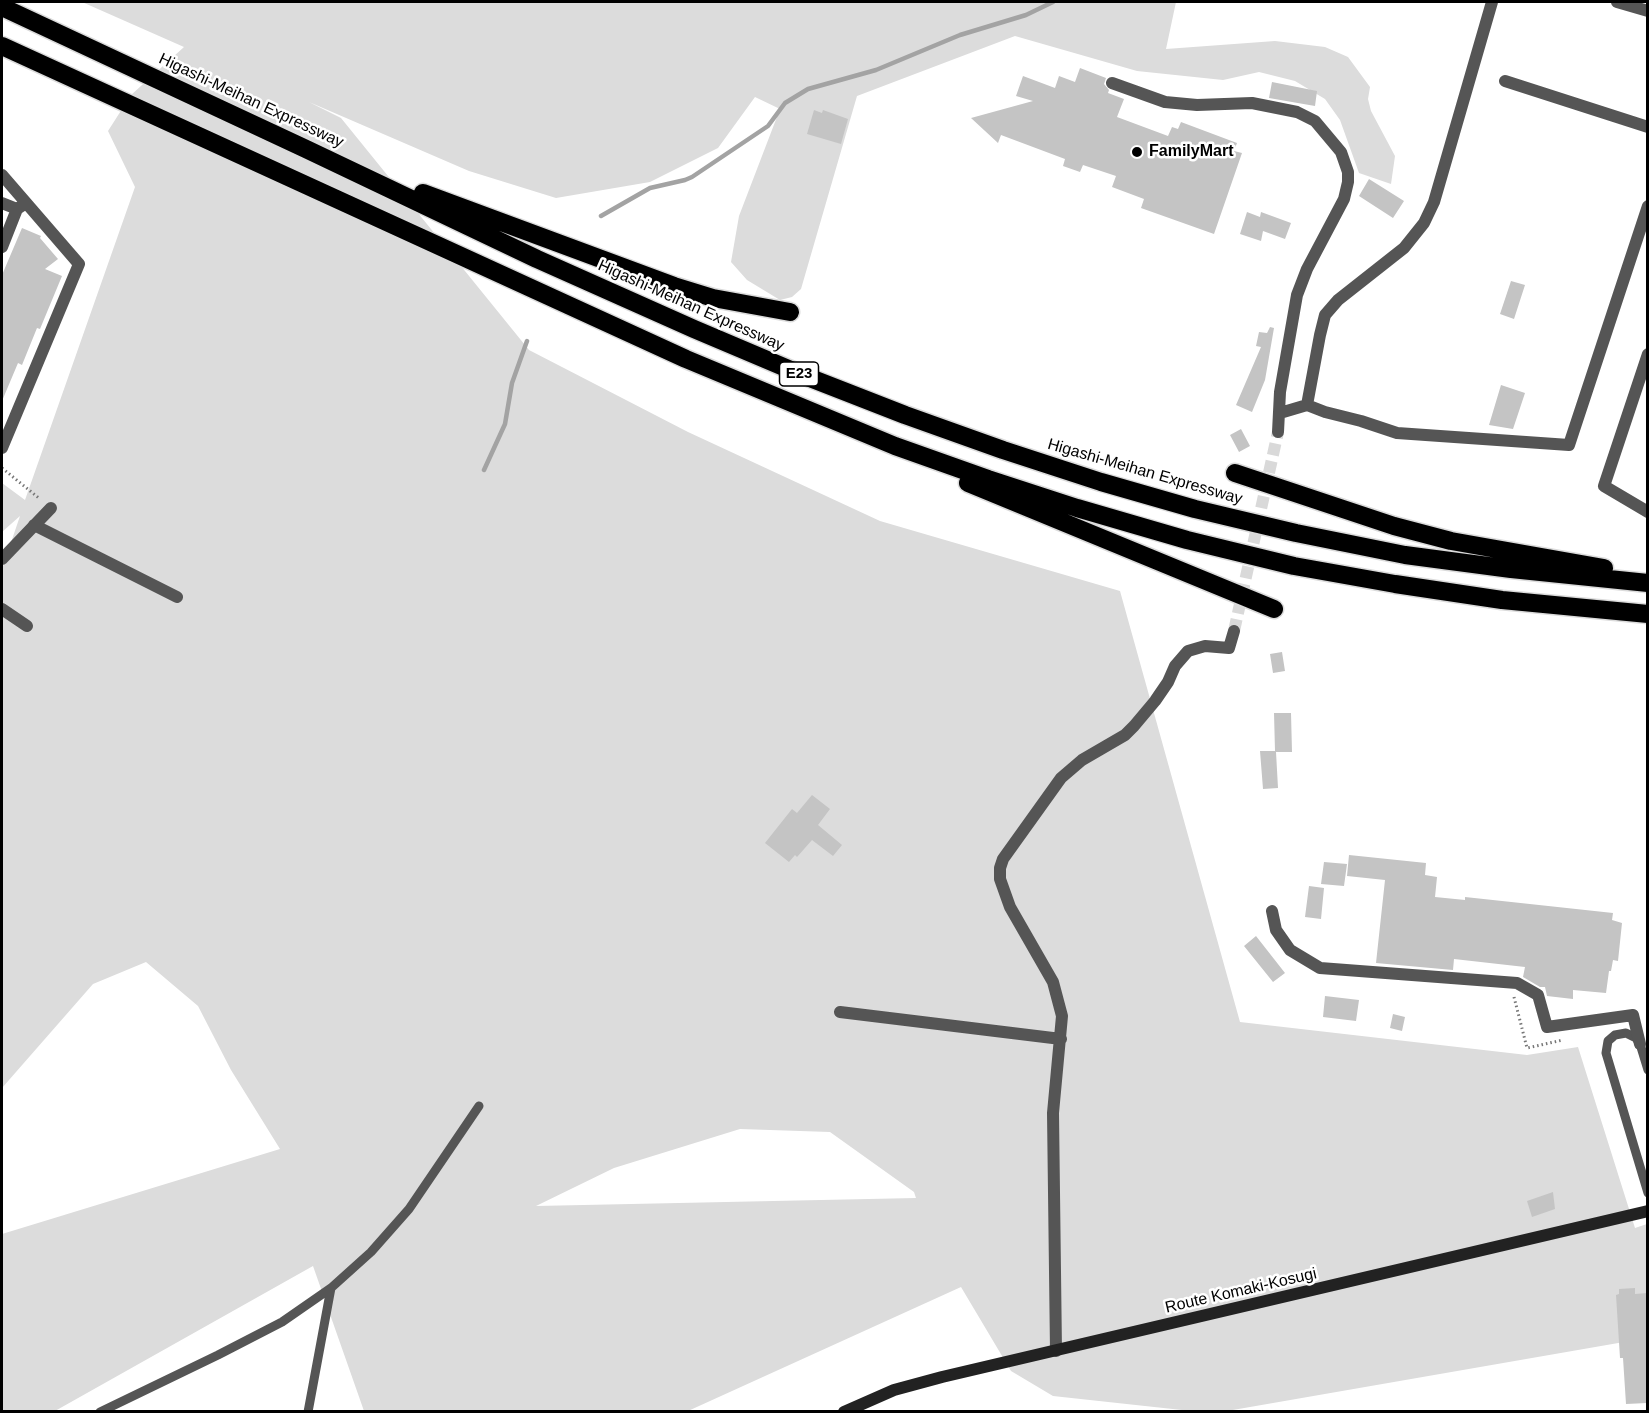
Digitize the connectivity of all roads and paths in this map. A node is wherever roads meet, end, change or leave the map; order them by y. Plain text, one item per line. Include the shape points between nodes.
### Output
1 (1492, 2) edge
2 (1617, 2) edge
3 (2, 7) edge
4 (1647, 11) edge
5 (2, 46) edge
6 (1505, 81) dead end
7 (1112, 83) dead end
8 (1647, 127) edge
9 (306, 148) junction
10 (2, 175) edge
11 (2, 202) edge
12 (21, 206) junction
13 (1647, 206) edge
14 (2, 247) edge
15 (790, 312) dead end
16 (1647, 354) edge
17 (790, 404) junction
18 (1307, 405) junction
19 (1280, 413) junction
20 (1278, 432) tunnel mouth
21 (3, 442) edge
22 (2, 468) edge
23 (1235, 473) dead end
24 (51, 508) joint
25 (1647, 512) edge
26 (34, 525) junction
27 (2, 559) edge
28 (1647, 575) edge
29 (1647, 583) edge
30 (177, 597) dead end
31 (2, 609) edge
32 (1274, 609) dead end
33 (1647, 614) edge
34 (27, 626) dead end
35 (1234, 631) tunnel mouth
36 (1272, 911) dead end
37 (840, 1012) dead end
38 (1061, 1039) junction
39 (1640, 1044) junction
40 (1647, 1070) edge
41 (479, 1106) dead end
42 (1646, 1183) edge
43 (1647, 1193) edge
44 (1647, 1211) edge
45 (331, 1288) junction
46 (1056, 1351) junction
47 (100, 1412) edge
48 (308, 1412) edge
49 (844, 1412) edge

1 - 18 street via 1434,202 1424,223 1404,248 1329,309
2 - 4 street
3 - 9 highway, Higashi-Meihan Expressway / E23
5 - 17 highway, E23 via 526,288
6 - 8 street
7 - 19 street via 1165,102 1252,103 1297,112 1315,121 1341,152 1348,182 1344,199 1297,295
9 - 15 highway via 674,286 713,298
9 - 29 highway, Higashi-Meihan Expressway / E23 via 537,259 805,376 905,416 1090,479 1195,509 1405,555
10 - 12 street
11 - 12 street
12 - 14 street
12 - 21 street via 79,264
13 - 18 street via 1569,446 1397,433
16 - 25 street via 1604,486
17 - 32 highway via 851,435
17 - 33 highway, E23 via 895,446 1077,508 1187,540 1395,584 1502,600
18 - 19 street
19 - 20 street
22 - 24 path
23 - 28 highway via 1451,541
24 - 26 street
26 - 27 street
26 - 30 street
31 - 34 street
35 - 38 street via 1229,648 1205,646 1188,651 1145,715 1125,735 1082,760 1061,778 1003,858 1000,879 1010,907 1053,982 1062,1016
36 - 39 street via 1276,930 1290,950 1320,968 1517,983 1538,995 1547,1027 1633,1015
37 - 38 street
38 - 46 street via 1053,1113
39 - 40 lane
39 - 42 lane via 1626,1033 1615,1035 1608,1041 1606,1053
41 - 45 lane via 409,1209 371,1252
42 - 43 lane
44 - 46 main road, Route Komaki-Kosugi
45 - 47 lane via 282,1322
45 - 48 lane
46 - 49 main road, Route Komaki-Kosugi via 913,1385

